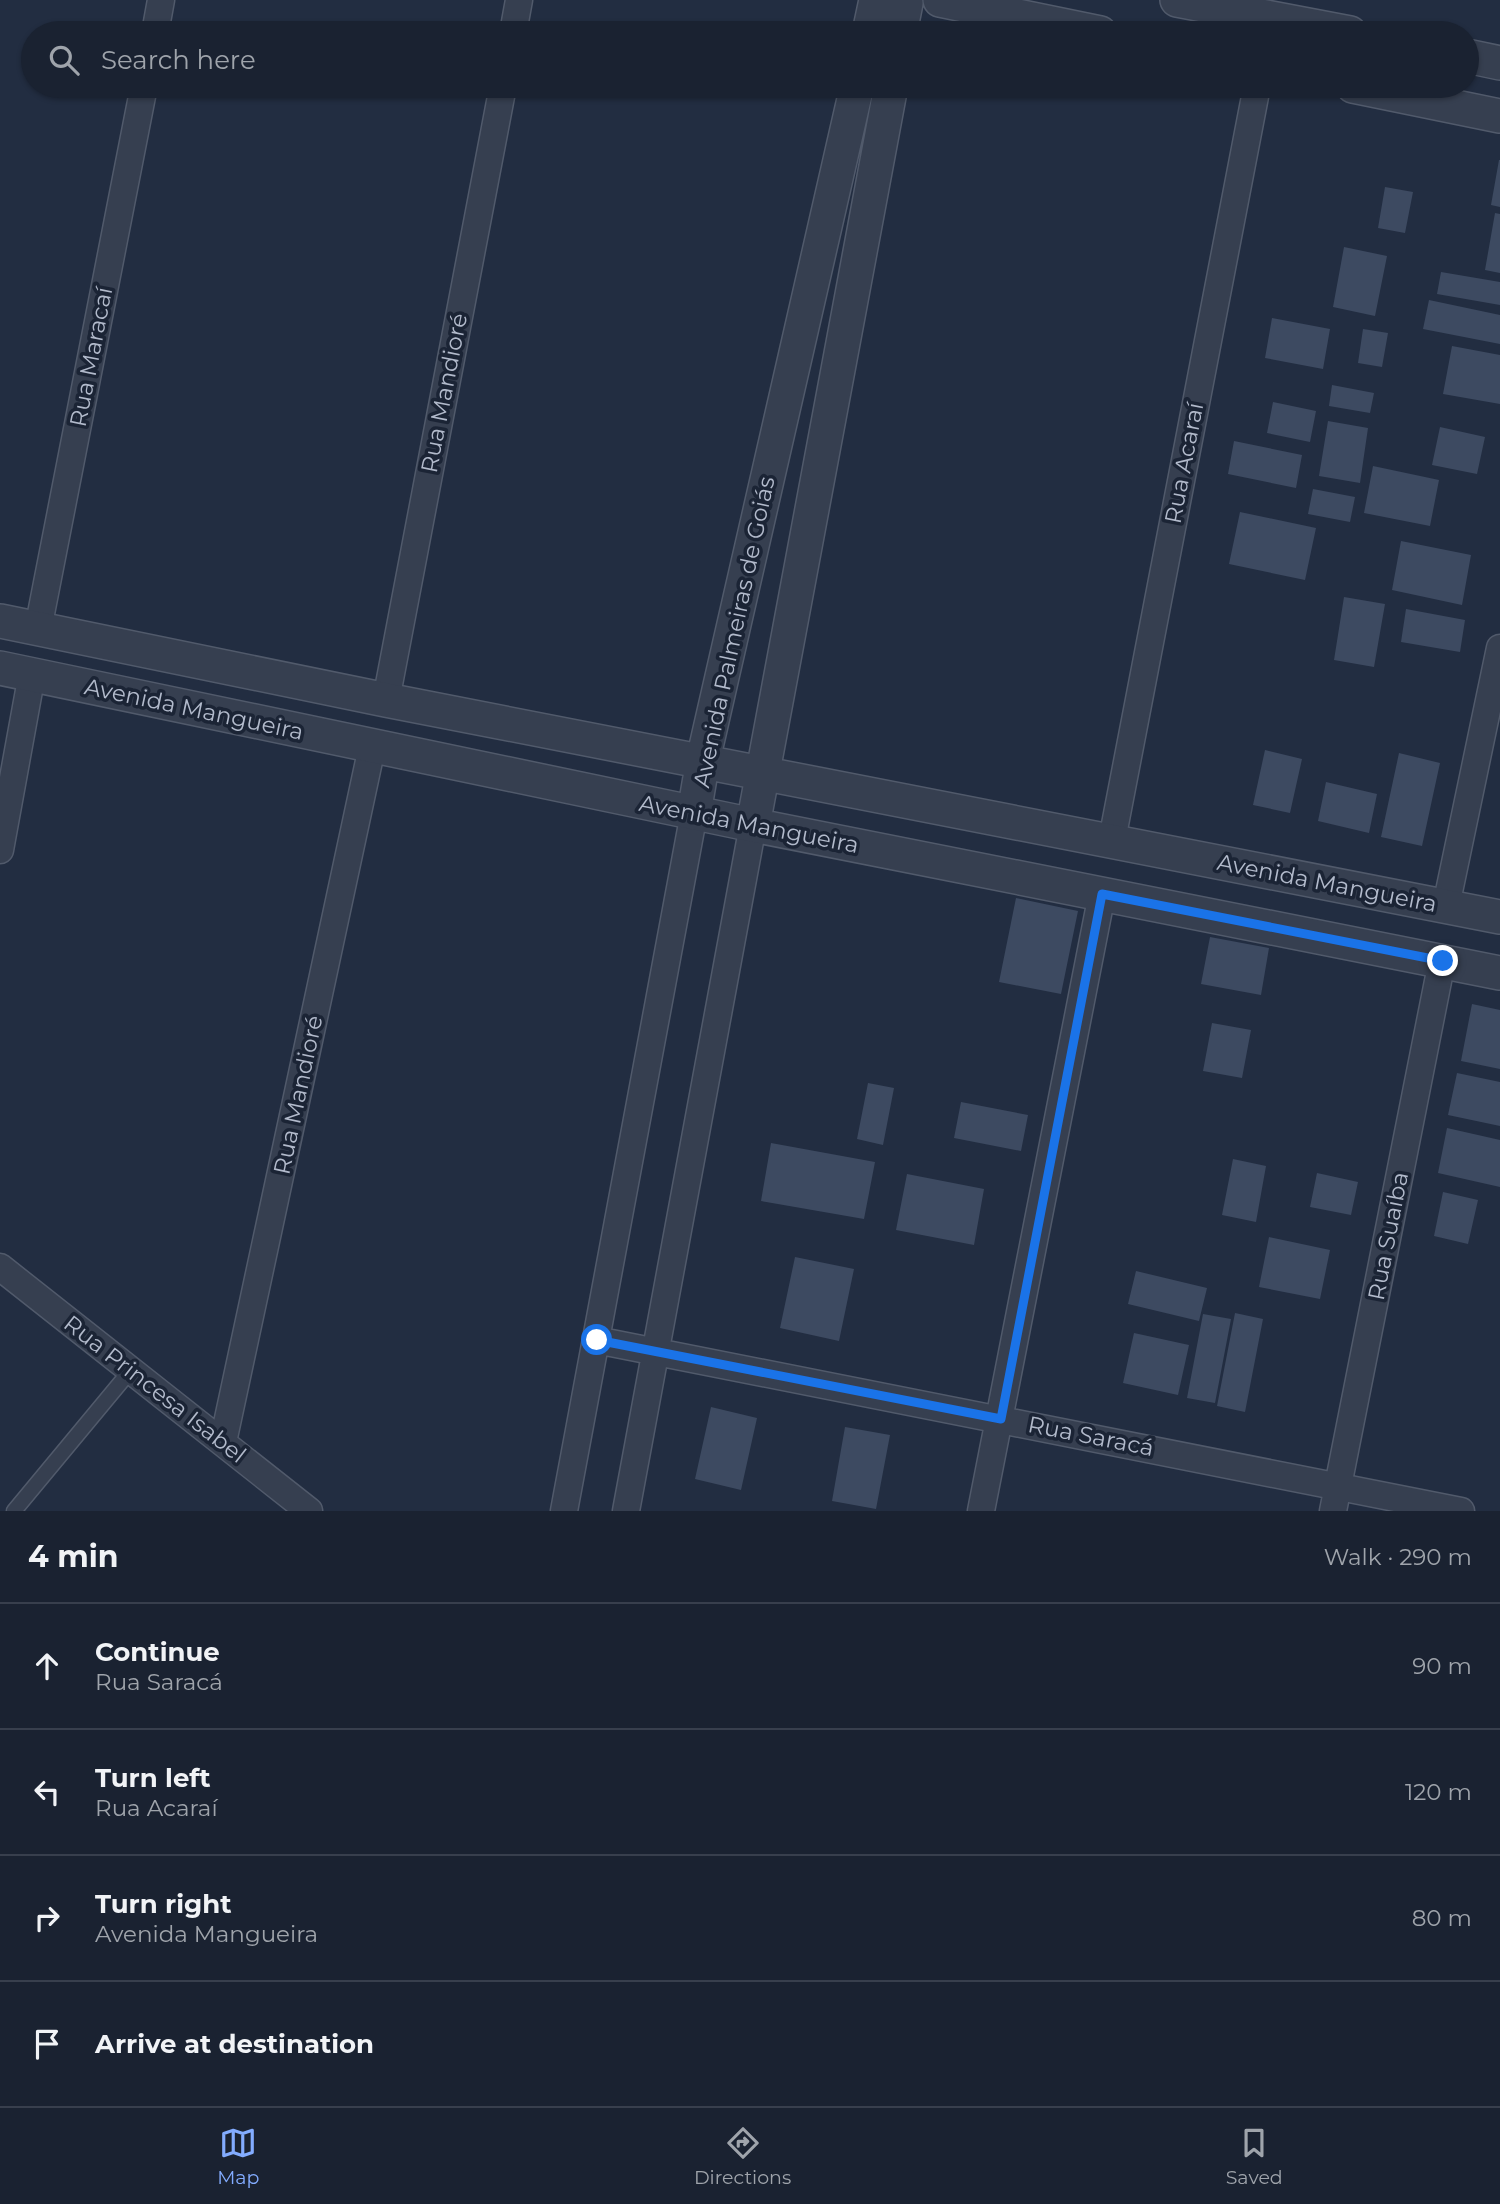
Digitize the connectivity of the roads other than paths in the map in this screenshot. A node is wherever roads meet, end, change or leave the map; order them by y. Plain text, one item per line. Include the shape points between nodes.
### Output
1 (161, 0) edge
2 (519, 0) edge
3 (940, 0) edge
4 (1177, 0) edge
5 (896, 7) edge
6 (1271, 9) edge
7 (157, 21) edge
8 (515, 21) edge
9 (881, 21) edge
10 (1042, 21) edge
11 (1310, 21) edge
12 (1479, 59) edge
13 (1500, 63) edge
14 (142, 98) edge
15 (501, 98) edge
16 (854, 98) edge
17 (889, 98) edge
18 (1255, 98) edge
19 (1412, 98) edge
20 (1500, 116) edge
21 (0, 621) edge
22 (38, 629) junction
23 (1500, 648) edge
24 (0, 668) edge
25 (32, 674) junction
26 (386, 700) junction
27 (372, 747) junction
28 (703, 760) junction
29 (762, 771) junction
30 (694, 813) junction
31 (753, 825) junction
32 (1112, 840) junction
33 (0, 850) edge
34 (1102, 894) junction
35 (1446, 906) junction
36 (1500, 917) edge
37 (1443, 961) junction
38 (1500, 973) edge
39 (0, 1267) edge
40 (597, 1340) junction
41 (655, 1351) junction
42 (131, 1370) junction
43 (1001, 1419) junction
44 (223, 1442) junction
45 (1338, 1485) junction
46 (14, 1511) edge
47 (309, 1511) edge
48 (564, 1511) edge
49 (626, 1511) edge
50 (981, 1511) edge
51 (1333, 1511) edge
52 (1461, 1511) edge

1 - 7 street
2 - 8 street
3 - 10 street
4 - 6 street
5 - 9 street
6 - 11 street
12 - 13 street
14 - 22 street, Rua Maracaí
15 - 26 street, Rua Mandioré
16 - 28 street, Avenida Palmeiras de Goiás
17 - 29 street
18 - 32 street, Rua Acaraí
19 - 20 street
21 - 22 street, Avenida Mangueira
22 - 26 street, Avenida Mangueira
23 - 35 street
24 - 25 street, Avenida Mangueira
25 - 27 street, Avenida Mangueira
25 - 33 street
26 - 28 street, Avenida Mangueira
27 - 30 street, Avenida Mangueira
27 - 44 street, Rua Mandioré
28 - 29 street, Avenida Mangueira
28 - 30 street, Avenida Palmeiras de Goiás
29 - 31 street
29 - 32 street, Avenida Mangueira
30 - 31 street, Avenida Mangueira
30 - 40 street, Avenida Palmeiras de Goiás
31 - 34 street, Avenida Mangueira
31 - 41 street
32 - 35 street, Avenida Mangueira
34 - 37 street, Avenida Mangueira
34 - 43 street
35 - 36 street, Avenida Mangueira
37 - 38 street, Avenida Mangueira
37 - 45 street, Rua Suaíba
39 - 42 street, Rua Princesa Isabel
40 - 41 street, Rua Saracá
40 - 48 street, Avenida Palmeiras de Goiás
41 - 43 street, Rua Saracá
41 - 49 street
42 - 44 street, Rua Princesa Isabel
42 - 46 lane
43 - 45 street, Rua Saracá
43 - 50 street
44 - 47 street, Rua Princesa Isabel
45 - 51 street, Rua Suaíba
45 - 52 street, Rua Saracá

